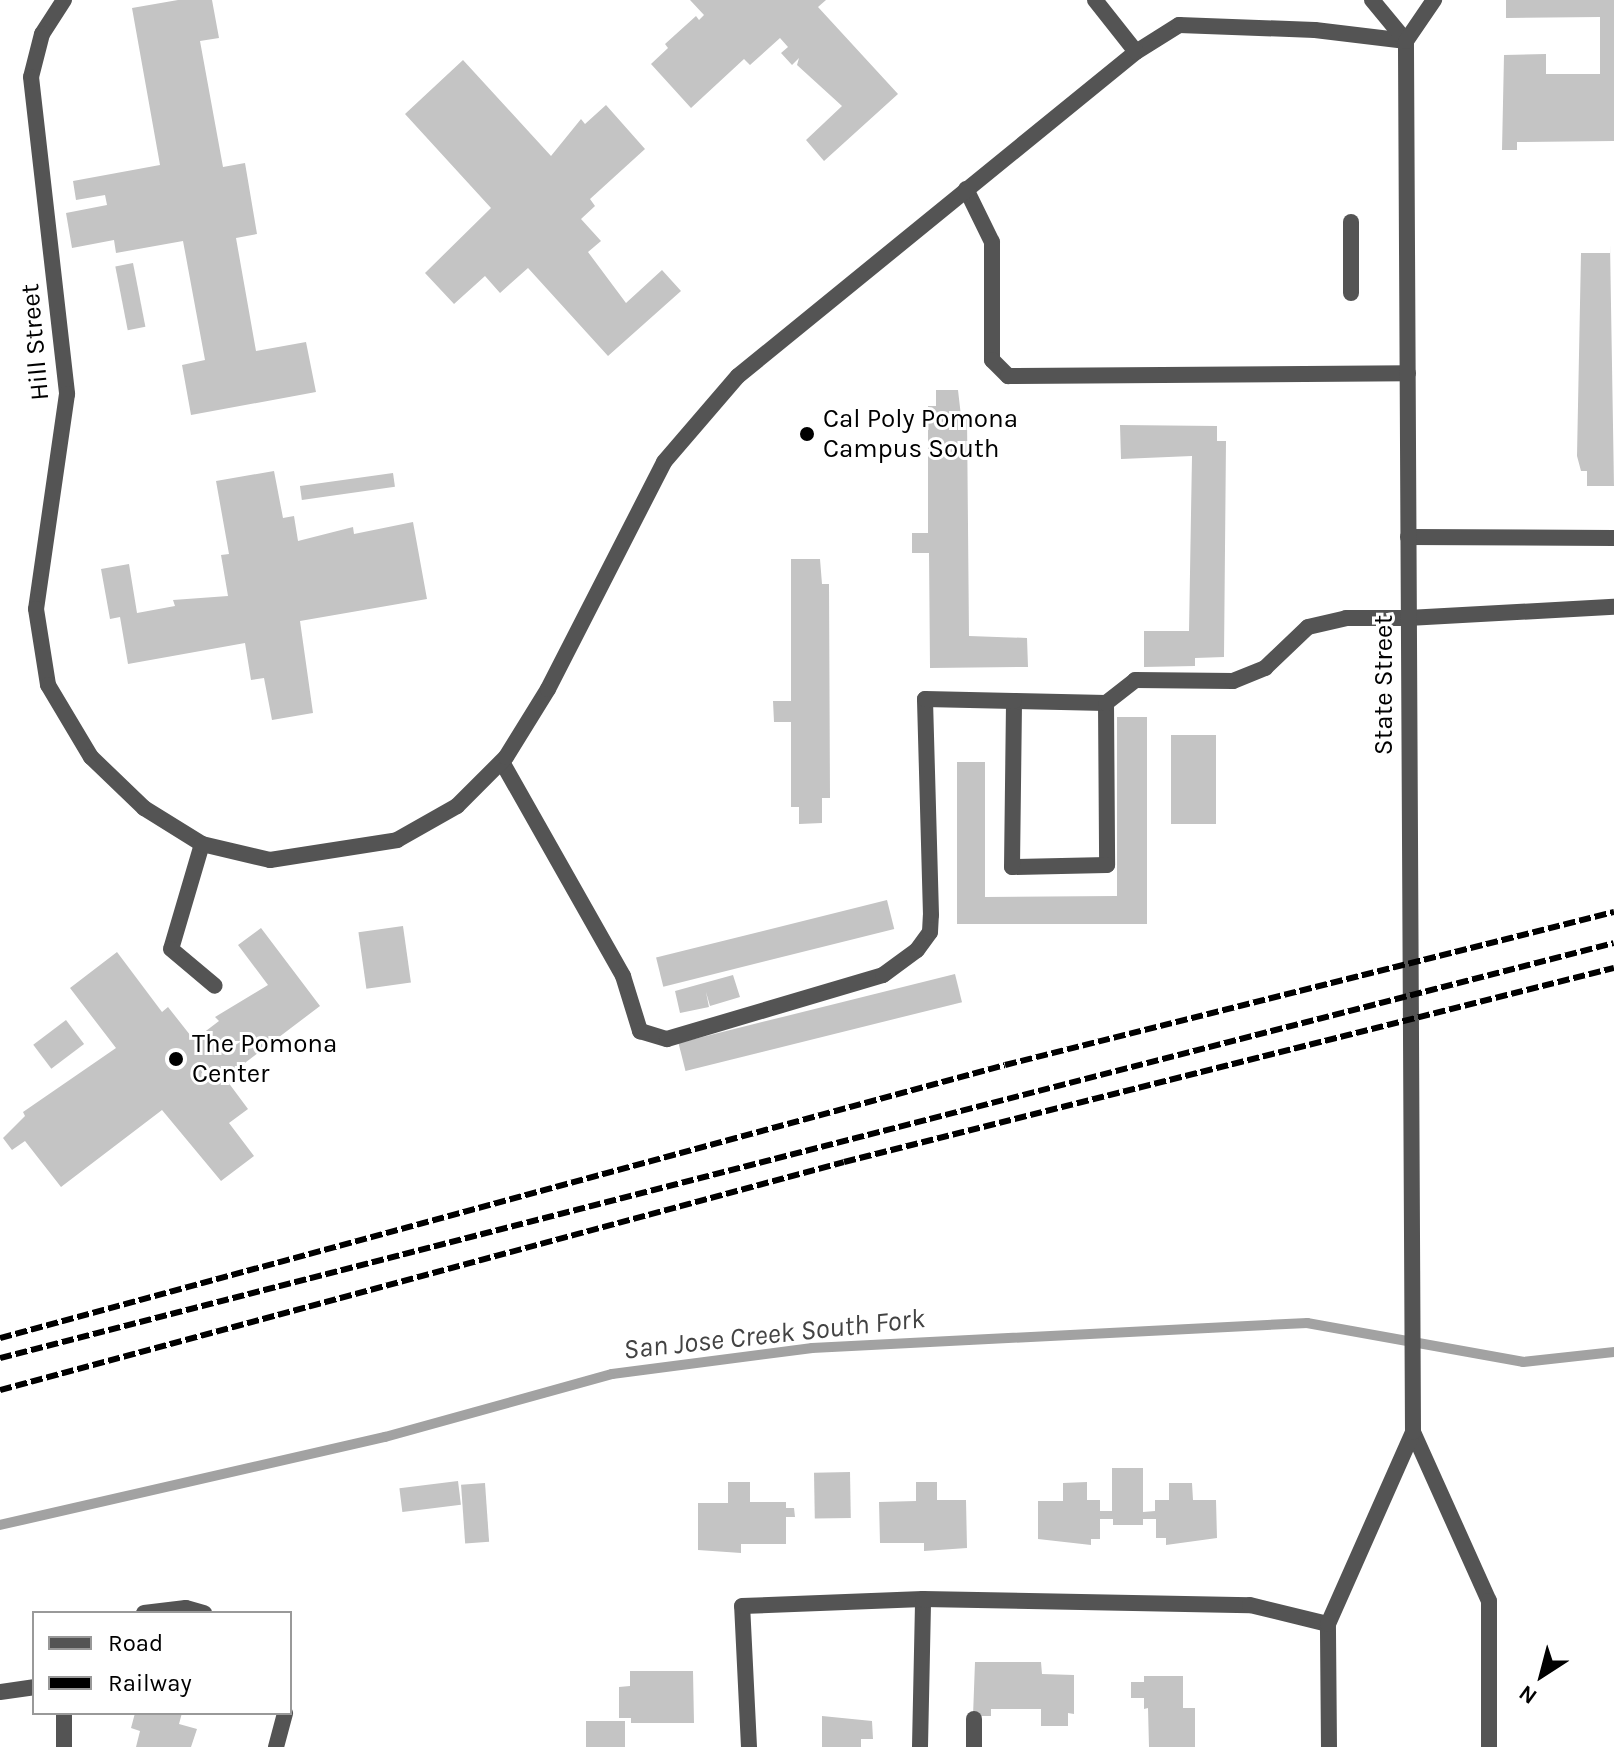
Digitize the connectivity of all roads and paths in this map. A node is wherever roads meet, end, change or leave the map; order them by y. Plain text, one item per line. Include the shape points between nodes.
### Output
1 (64, 0) edge
2 (1095, 0) edge
3 (1372, 0) edge
4 (1434, 0) edge
5 (1406, 41) junction
6 (1136, 52) junction
7 (966, 189) junction
8 (1351, 222) dead end
9 (1351, 293) dead end
10 (1408, 373) junction
11 (1408, 537) junction
12 (1614, 538) edge
13 (1614, 607) edge
14 (1408, 618) junction
15 (1014, 701) junction
16 (1106, 703) junction
17 (502, 762) junction
18 (202, 844) junction
19 (215, 986) dead end
20 (1413, 1432) junction
21 (923, 1599) junction
22 (161, 1611) edge
23 (197, 1611) edge
24 (1328, 1624) junction
25 (32, 1687) edge
26 (0, 1692) edge
27 (64, 1715) edge
28 (284, 1715) edge
29 (974, 1719) dead end
30 (64, 1747) edge
31 (276, 1747) edge
32 (749, 1747) edge
33 (920, 1747) edge
34 (974, 1747) edge
35 (1329, 1747) edge
36 (1489, 1747) edge

1 - 18 street, Hill Street via 42,34 31,77 67,394 36,609 48,685 91,757 144,808
2 - 6 street
3 - 5 street
4 - 5 street
5 - 6 street via 1315,30 1179,25
5 - 10 street, State Street
6 - 7 street
7 - 10 street via 992,242 992,360 1008,376
7 - 17 street via 738,376 664,462 548,689
8 - 9 street
10 - 11 street, State Street
11 - 12 street
11 - 14 street, State Street
13 - 14 street
14 - 16 street via 1346,618 1308,627 1265,668 1233,681 1135,680
14 - 20 street, State Street
15 - 16 street
15 - 16 street via 1012,867 1107,865
15 - 17 street via 925,699 931,915 930,932 917,950 883,975 667,1039 640,1031 623,976
17 - 18 street via 457,806 397,840 270,860
18 - 19 street via 171,949
20 - 24 street
20 - 36 street via 1489,1601
21 - 24 street via 1250,1605
21 - 32 street via 742,1606
21 - 33 street
22 - 23 street
24 - 35 street
25 - 26 street
27 - 30 street
28 - 31 street
29 - 34 street

